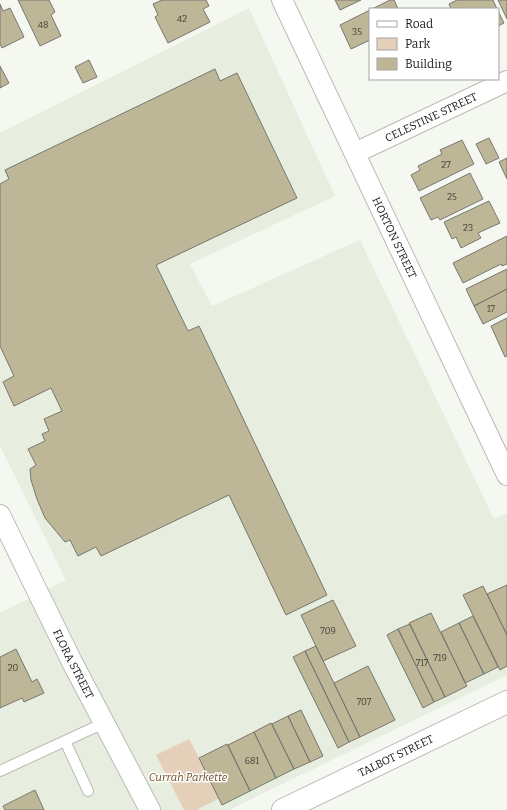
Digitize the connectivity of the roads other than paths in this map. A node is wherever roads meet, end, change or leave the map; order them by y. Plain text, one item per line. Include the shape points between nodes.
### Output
1 (282, 0) edge
2 (507, 81) edge
3 (355, 153) junction
4 (507, 475) edge
5 (0, 515) edge
6 (507, 702) edge
7 (104, 723) junction
8 (65, 741) junction
9 (0, 771) edge
10 (88, 791) dead end
11 (150, 810) edge
12 (284, 810) edge

1 - 3 street, HORTON STREET
2 - 3 street, CELESTINE STREET
3 - 4 street, HORTON STREET
5 - 7 street, FLORA STREET
6 - 12 main road, TALBOT STREET
7 - 8 lane
7 - 11 street, FLORA STREET
8 - 9 lane
8 - 10 lane

